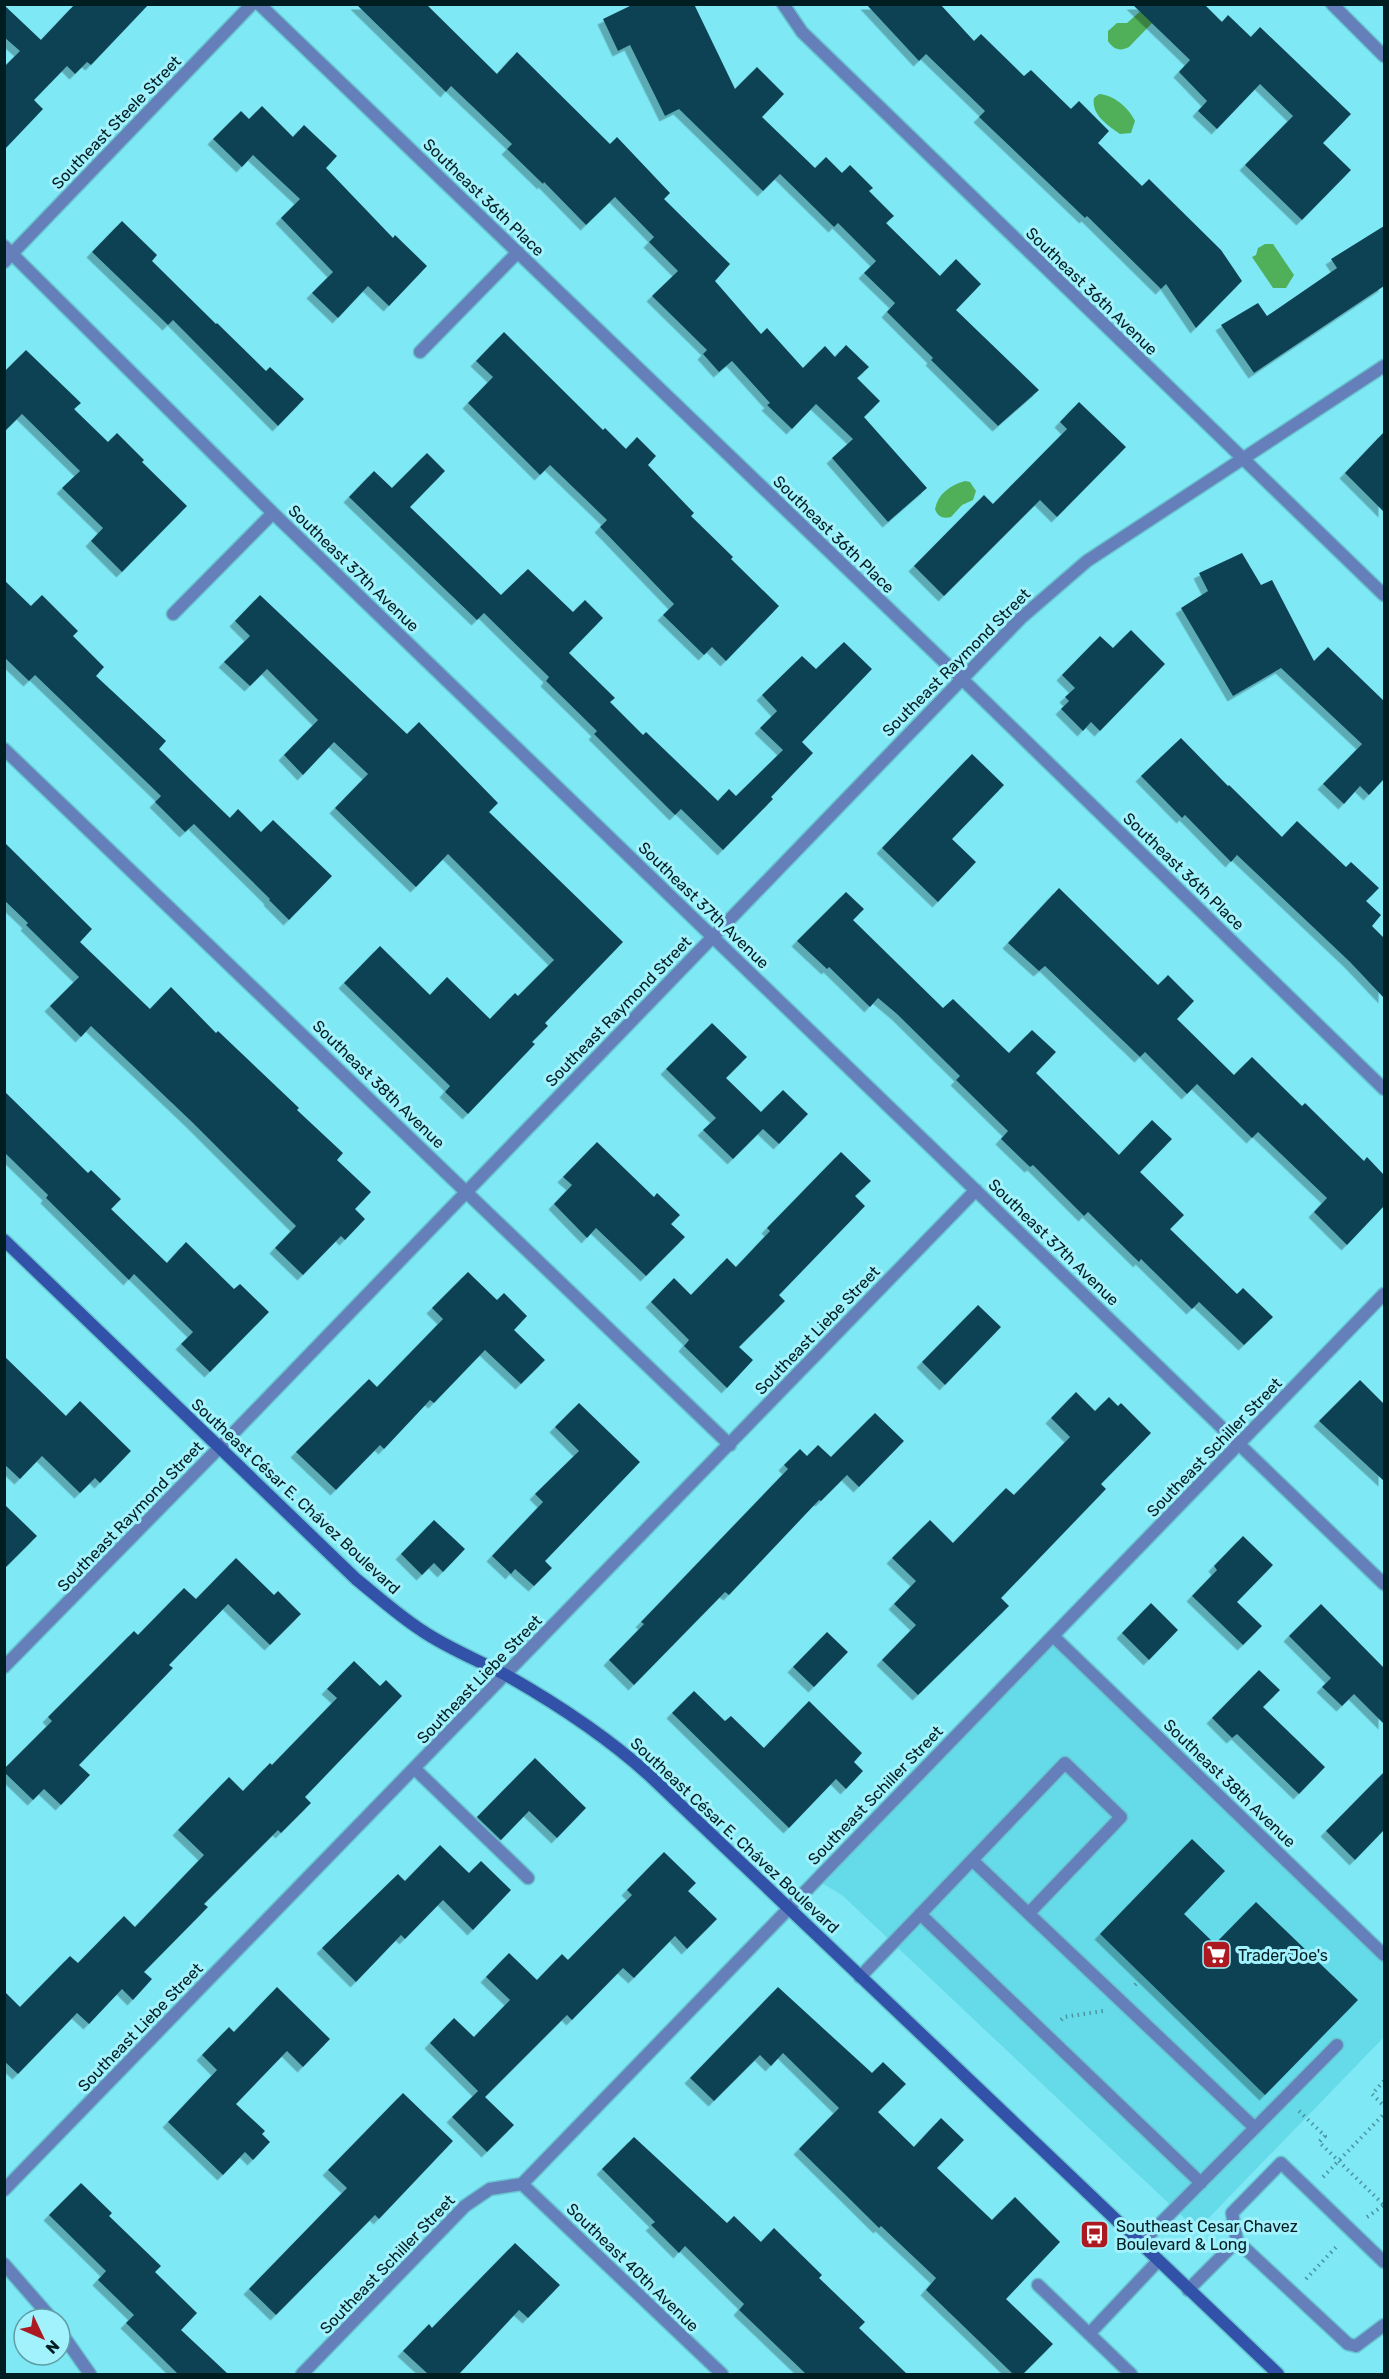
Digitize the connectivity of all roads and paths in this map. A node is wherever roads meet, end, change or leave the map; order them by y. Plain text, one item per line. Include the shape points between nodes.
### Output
1 (252, 4) edge
2 (259, 4) edge
3 (783, 4) edge
4 (1332, 4) edge
5 (1384, 56) edge
6 (518, 252) junction
7 (7, 254) edge
8 (420, 352) dead end
9 (1384, 366) edge
10 (1242, 459) junction
11 (273, 513) junction
12 (1384, 595) edge
13 (173, 614) dead end
14 (961, 678) junction
15 (4, 749) edge
16 (713, 937) junction
17 (1384, 1089) edge
18 (976, 1190) junction
19 (467, 1191) junction
20 (4, 1240) edge
21 (1384, 1294) edge
22 (1240, 1444) junction
23 (729, 1445) junction
24 (219, 1448) junction
25 (1384, 1584) edge
26 (1053, 1636) junction
27 (4, 1667) edge
28 (506, 1675) junction
29 (415, 1768) junction
30 (972, 1860) junction
31 (528, 1878) dead end
32 (788, 1908) junction
33 (1029, 1913) junction
34 (920, 1914) junction
35 (1384, 1955) edge
36 (860, 1977) junction
37 (1337, 2045) dead end
38 (1384, 2081) edge
39 (1285, 2098) junction
40 (1384, 2106) edge
41 (1384, 2114) edge
42 (1255, 2128) junction
43 (1339, 2161) junction
44 (1201, 2183) junction
45 (522, 2184) junction
46 (4, 2190) edge
47 (1310, 2191) junction
48 (1384, 2205) edge
49 (1238, 2241) junction
50 (1140, 2244) junction
51 (1158, 2261) junction
52 (1384, 2262) edge
53 (4, 2264) edge
54 (1038, 2286) dead end
55 (1188, 2290) junction
56 (42, 2307) edge
57 (1384, 2325) edge
58 (1089, 2334) junction
59 (72, 2348) edge
60 (90, 2374) edge
61 (302, 2374) edge
62 (722, 2374) edge
63 (1131, 2374) edge
64 (1278, 2374) edge

1 - 7 street, Southeast Steele Street
2 - 6 street, Southeast 36th Place
3 - 10 street, Southeast 36th Avenue via 802,32
4 - 5 street
6 - 8 street
6 - 14 street, Southeast 36th Place
7 - 11 street, Southeast 37th Avenue
9 - 10 street, Southeast Raymond Street
10 - 12 street, Southeast 36th Avenue
10 - 14 street, Southeast Raymond Street via 1087,561 1021,618
11 - 13 street
11 - 16 street, Southeast 37th Avenue
14 - 16 street, Southeast Raymond Street
14 - 17 street, Southeast 36th Place
15 - 19 street, Southeast 38th Avenue
16 - 18 street, Southeast 37th Avenue
16 - 19 street, Southeast Raymond Street
18 - 22 street, Southeast 37th Avenue
18 - 23 street, Southeast Liebe Street
19 - 23 street, Southeast 38th Avenue
19 - 24 street, Southeast Raymond Street
20 - 24 main road, Southeast César E. Chávez Boulevard
21 - 22 street, Southeast Schiller Street
22 - 25 street, Southeast 37th Avenue
22 - 26 street, Southeast Schiller Street
23 - 28 street, Southeast Liebe Street
24 - 27 street, Southeast Raymond Street
24 - 28 main road, Southeast César E. Chávez Boulevard via 356,1579 394,1610 422,1631
26 - 32 street, Southeast Schiller Street
26 - 35 street, Southeast 38th Avenue
28 - 29 street, Southeast Liebe Street
28 - 32 main road, Southeast César E. Chávez Boulevard via 626,1754
29 - 31 street
29 - 46 street, Southeast Liebe Street
30 - 33 street
30 - 33 street via 1065,1763 1121,1817
30 - 34 street
32 - 36 main road, Southeast César E. Chávez Boulevard
32 - 45 street, Southeast Schiller Street
33 - 42 street
34 - 36 street
34 - 44 street
36 - 50 main road, Southeast César E. Chávez Boulevard
37 - 39 street
38 - 40 path via 1372,2094
39 - 42 street
39 - 43 path via 1325,2136 1319,2142
41 - 43 path
42 - 44 street
43 - 47 path
43 - 48 path
44 - 50 street
45 - 61 street, Southeast Schiller Street via 490,2189 465,2206
45 - 62 street, Southeast 40th Avenue
47 - 49 street via 1281,2163 1232,2213
47 - 52 street
49 - 55 street
49 - 57 street via 1348,2344 1356,2346
50 - 51 main road, Southeast César E. Chávez Boulevard
51 - 55 main road, Southeast César E. Chávez Boulevard
51 - 58 street
53 - 56 street
54 - 58 street
55 - 64 main road, Southeast César E. Chávez Boulevard
58 - 63 street
59 - 60 street

